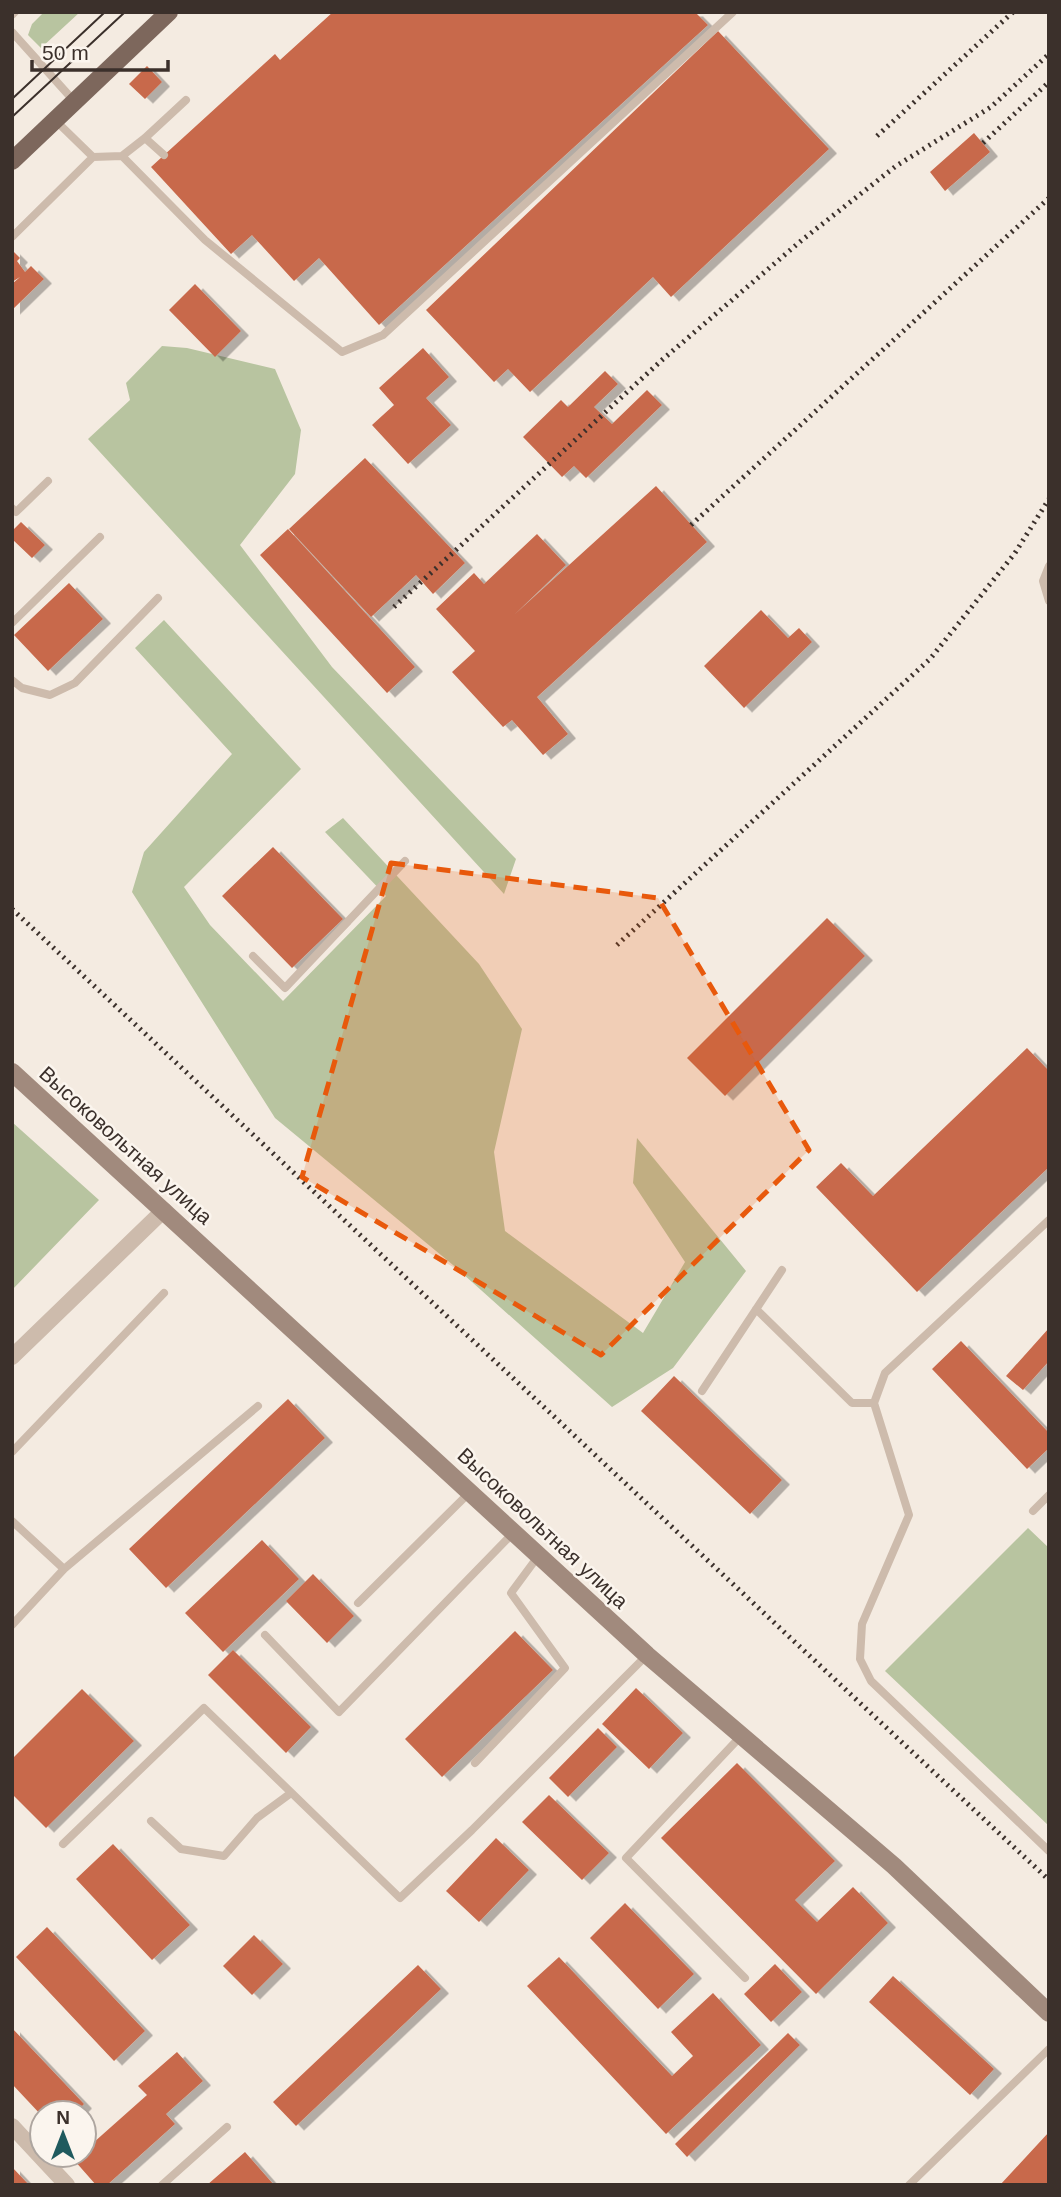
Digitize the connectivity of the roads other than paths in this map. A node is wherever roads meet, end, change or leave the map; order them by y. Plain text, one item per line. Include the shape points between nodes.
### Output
1 (169, 12) edge
2 (733, 12) edge
3 (12, 32) edge
4 (186, 100) dead end
5 (74, 101) junction
6 (55, 120) junction
7 (145, 138) junction
8 (164, 155) dead end
9 (122, 156) junction
10 (93, 157) junction
11 (12, 160) edge
12 (12, 237) edge
13 (48, 481) dead end
14 (12, 508) edge
15 (100, 537) dead end
16 (1049, 566) edge
17 (158, 598) dead end
18 (1049, 601) edge
19 (12, 623) edge
20 (12, 680) edge
21 (405, 861) dead end
22 (253, 956) dead end
23 (12, 1072) edge
24 (164, 1210) junction
25 (1049, 1220) edge
26 (782, 1270) dead end
27 (164, 1293) dead end
28 (756, 1309) junction
29 (12, 1357) edge
30 (702, 1391) dead end
31 (874, 1403) junction
32 (258, 1406) dead end
33 (12, 1451) edge
34 (470, 1492) junction
35 (1049, 1495) edge
36 (1033, 1511) dead end
37 (12, 1521) edge
38 (514, 1532) junction
39 (539, 1555) junction
40 (64, 1569) junction
41 (358, 1603) dead end
42 (12, 1625) edge
43 (265, 1635) dead end
44 (647, 1655) junction
45 (741, 1736) junction
46 (475, 1763) dead end
47 (291, 1793) junction
48 (151, 1821) dead end
49 (63, 1844) dead end
50 (1049, 1851) edge
51 (745, 1978) dead end
52 (1049, 2012) edge
53 (1049, 2049) edge
54 (12, 2126) edge
55 (227, 2127) dead end
56 (67, 2185) edge
57 (162, 2185) edge
58 (909, 2185) edge

1 - 5 main road
2 - 9 lane via 383,335 342,352 205,240
3 - 5 lane
4 - 7 lane
5 - 6 main road
6 - 10 lane
6 - 11 main road
7 - 8 lane
7 - 9 lane
9 - 10 lane
10 - 12 lane
13 - 14 lane via 16,512
15 - 19 lane
16 - 18 lane via 1043,581
17 - 20 lane via 75,683 50,695 22,688
21 - 22 lane via 285,988
23 - 24 main road, Высоковольтная улица
24 - 29 street
24 - 34 main road, Высоковольтная улица
25 - 31 lane via 885,1373
26 - 28 lane
27 - 33 lane
28 - 30 lane
28 - 31 lane via 852,1403
31 - 50 lane via 909,1515 862,1624 860,1659 872,1682
32 - 40 lane
34 - 38 main road, Высоковольтная улица
34 - 41 lane
35 - 36 lane
37 - 40 lane
38 - 39 main road, Высоковольтная улица
38 - 43 lane via 339,1712
39 - 44 main road, Высоковольтная улица
39 - 46 lane via 512,1593 565,1668
40 - 42 lane
44 - 45 main road, Высоковольтная улица
44 - 47 lane via 400,1898
45 - 51 lane via 626,1858
45 - 52 main road, Высоковольтная улица via 894,1866
47 - 48 lane via 257,1818 224,1856 181,1849
47 - 49 lane via 204,1708
53 - 58 lane
54 - 56 street
55 - 57 lane

